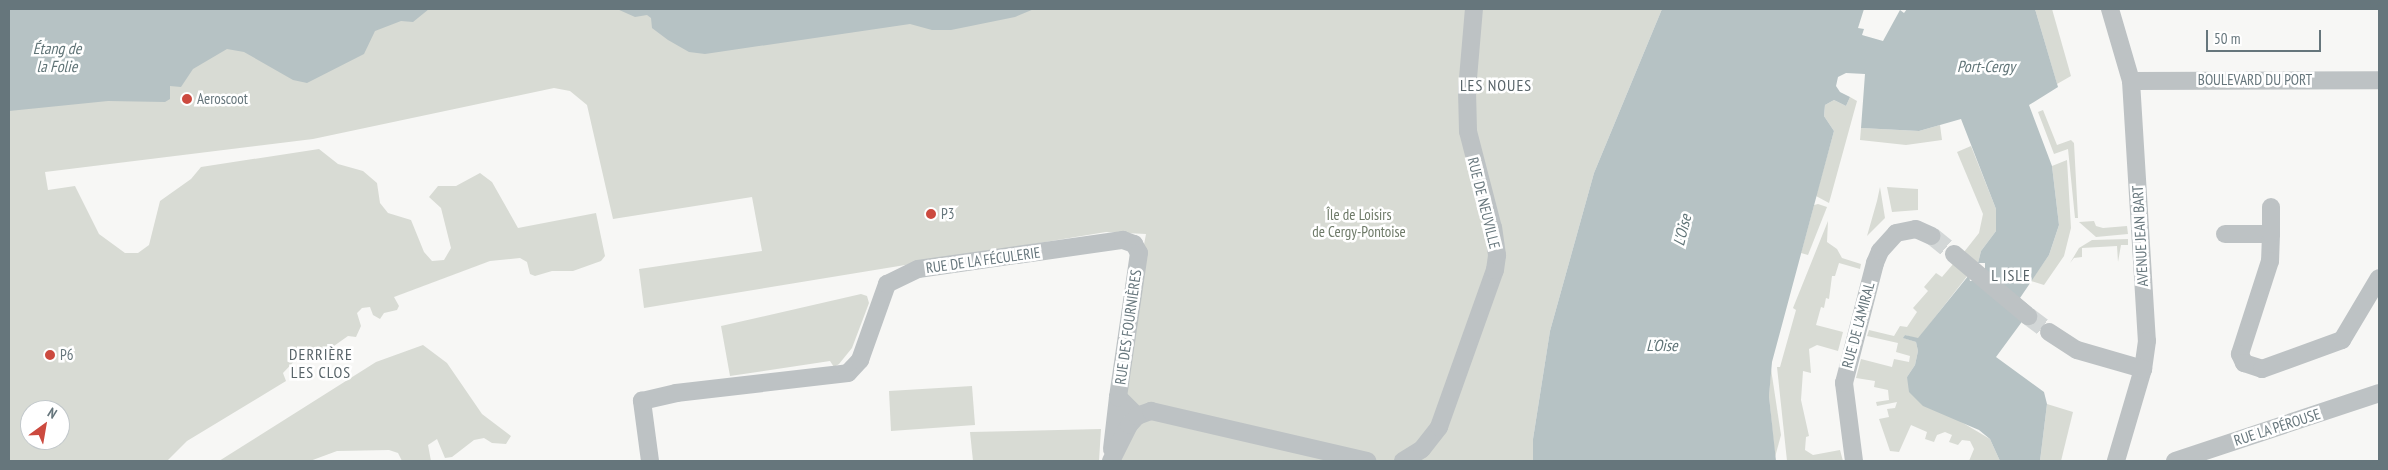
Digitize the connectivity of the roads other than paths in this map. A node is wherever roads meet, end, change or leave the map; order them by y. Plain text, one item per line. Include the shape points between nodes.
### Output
1 (1474, 9) edge
2 (2110, 9) edge
3 (2130, 80) junction
4 (2379, 80) edge
5 (2271, 207) dead end
6 (2225, 234) dead end
7 (2271, 234) junction
8 (1932, 236) tunnel mouth
9 (1956, 256) tunnel mouth
10 (1139, 257) joint
11 (2379, 278) edge
12 (2028, 316) tunnel mouth
13 (2049, 332) tunnel mouth
14 (2143, 369) junction
15 (2379, 393) edge
16 (1118, 397) junction
17 (1137, 416) junction
18 (650, 461) edge
19 (1110, 461) edge
20 (1367, 461) edge
21 (1403, 461) edge
22 (1854, 461) edge
23 (2116, 461) edge
24 (2175, 461) edge

1 - 21 street, RUE DE NEUVILLE via 1467,90 1468,131 1493,228 1497,255 1495,270 1440,427 1422,449
2 - 3 street, AVENUE JEAN BART
3 - 4 street, BOULEVARD DU PORT
3 - 14 street, AVENUE JEAN BART via 2147,342
5 - 7 street
6 - 7 street
7 - 11 street via 2270,261 2240,354 2241,361 2246,364 2267,369 2338,343 2350,330
8 - 22 street, RUE DE L'AMIRAL via 1916,229 1903,230 1890,238 1875,263 1844,383
9 - 12 street
10 - 16 street, RUE DES FOURNIÈRES
10 - 18 street, RUE DE LA FÉCULERIE via 1137,246 1123,240 918,269 887,284 860,360 848,373 676,393 642,401
13 - 14 street via 2077,350
14 - 23 street, AVENUE JEAN BART
15 - 24 street, RUE LA PÉROUSE
16 - 17 street
16 - 19 street, RUE DES FOURNIÈRES
17 - 19 street via 1122,436
17 - 20 street via 1157,412

